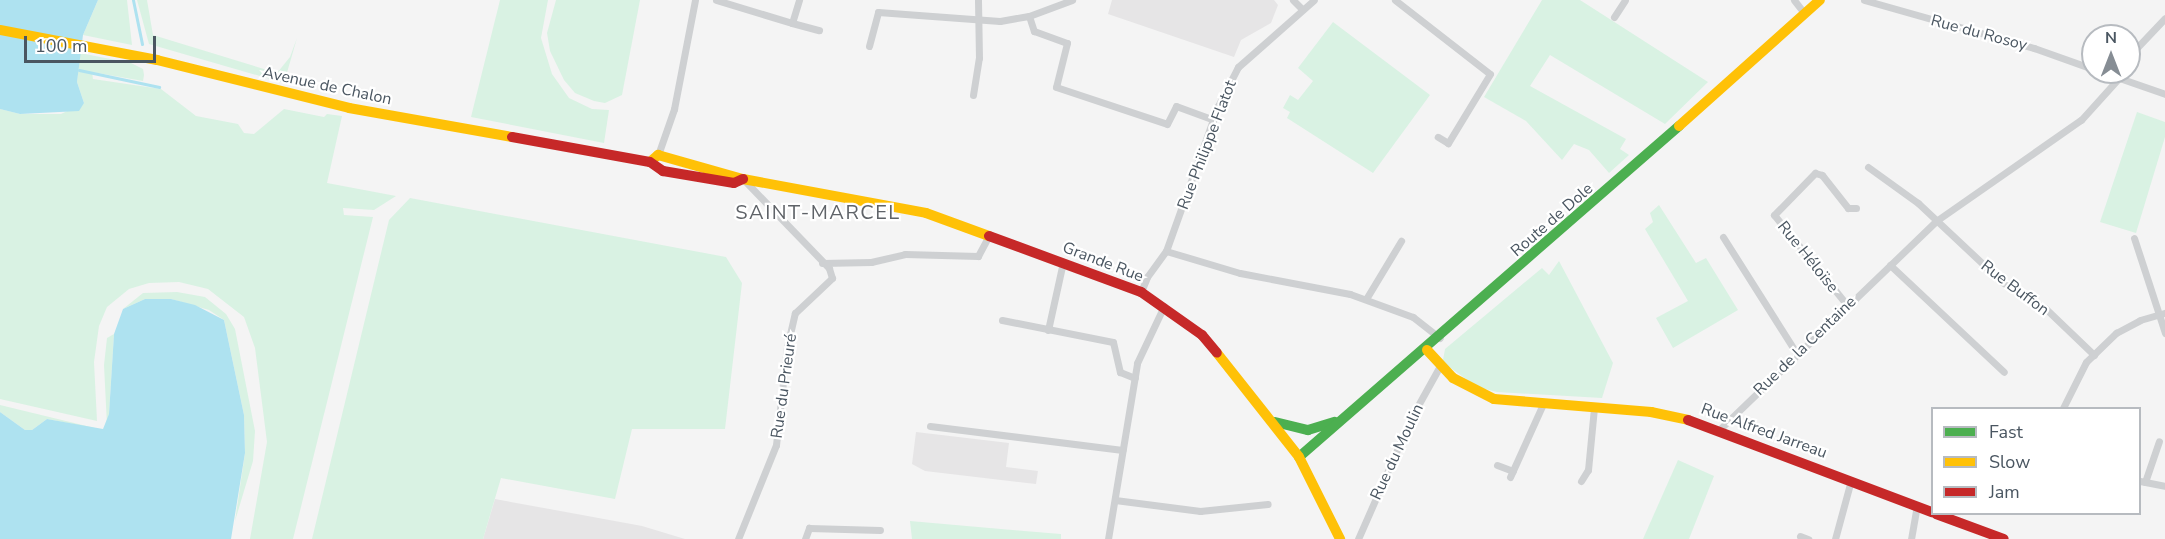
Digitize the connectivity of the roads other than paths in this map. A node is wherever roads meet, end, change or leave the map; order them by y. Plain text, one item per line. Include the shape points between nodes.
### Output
1 (695, 0) edge
2 (716, 0) edge
3 (799, 0) edge
4 (978, 0) edge
5 (1072, 0) edge
6 (1293, 0) edge
7 (1314, 0) edge
8 (1395, 0) edge
9 (1625, 0) edge
10 (1794, 0) edge
11 (1820, 0) edge
12 (1864, 0) edge
13 (1302, 9) junction
14 (1804, 13) junction
15 (1029, 16) junction
16 (1614, 16) dead end
17 (2165, 18) edge
18 (980, 21) junction
19 (792, 23) junction
20 (0, 30) edge
21 (819, 30) dead end
22 (2141, 43) edge
23 (869, 46) dead end
24 (2081, 65) edge
25 (2107, 84) edge
26 (2138, 84) edge
27 (2165, 94) edge
28 (973, 95) dead end
29 (1214, 120) junction
30 (1438, 137) dead end
31 (657, 161) junction
32 (1868, 167) dead end
33 (743, 179) junction
34 (1856, 208) dead end
35 (1936, 221) junction
36 (989, 235) junction
37 (1723, 237) dead end
38 (2134, 238) dead end
39 (1401, 241) dead end
40 (1166, 251) junction
41 (1063, 262) junction
42 (822, 263) junction
43 (1890, 265) junction
44 (1141, 292) junction
45 (1366, 299) junction
46 (1847, 305) junction
47 (1164, 306) junction
48 (2162, 313) edge
49 (1002, 320) dead end
50 (1048, 330) junction
51 (2165, 333) edge
52 (1440, 338) junction
53 (1427, 350) junction
54 (1797, 354) junction
55 (2094, 355) junction
56 (1440, 366) junction
57 (2004, 372) dead end
58 (1135, 378) junction
59 (1543, 404) junction
60 (2063, 407) edge
61 (1594, 408) junction
62 (1349, 415) junction
63 (1274, 421) junction
64 (930, 426) dead end
65 (1720, 428) junction
66 (2159, 441) dead end
67 (1123, 450) junction
68 (1299, 458) junction
69 (1497, 465) dead end
70 (1851, 480) junction
71 (1581, 482) dead end
72 (2142, 482) edge
73 (2165, 486) edge
74 (1115, 500) junction
75 (1268, 504) dead end
76 (1917, 506) junction
77 (1931, 512) edge
78 (1939, 515) edge
79 (880, 530) dead end
80 (738, 539) edge
81 (805, 539) edge
82 (1108, 539) edge
83 (1340, 539) edge
84 (1358, 539) edge
85 (1835, 539) edge
86 (1911, 539) edge
87 (2004, 539) edge

1 - 31 street via 674,109
2 - 19 street
3 - 19 street
4 - 18 street
5 - 15 street
6 - 13 street
7 - 13 street, Rue Philippe Flatot
8 - 30 street via 1490,74 1448,143
9 - 16 street
10 - 14 street
11 - 14 main road, Route de Dole
12 - 24 street, Rue du Rosoy
13 - 29 street, Rue Philippe Flatot via 1238,67
14 - 52 main road, Route de Dole
15 - 18 street
15 - 29 street via 1034,31 1068,43 1056,87 1167,124 1176,106
17 - 22 street
18 - 23 street via 878,12
18 - 28 street
19 - 21 street
20 - 31 main road, Avenue de Chalon via 106,50 349,108
25 - 35 street, Rue de la Centaine via 2080,120
26 - 27 street
29 - 40 street, Rue Philippe Flatot
31 - 33 main road, Grande Rue
32 - 35 street
33 - 36 main road, Grande Rue via 926,213
33 - 42 street
34 - 46 street, Rue Héloïse via 1848,208 1822,175 1815,173 1774,215
35 - 43 street, Rue de la Centaine
35 - 55 street, Rue Buffon via 2002,282 2045,308
36 - 41 main road, Grande Rue
36 - 42 street via 978,256 905,254 871,262
37 - 54 street
38 - 48 street
39 - 45 street
40 - 44 street, Rue Philippe Flatot
40 - 45 street via 1239,273
41 - 44 main road, Grande Rue
41 - 50 street
42 - 80 street, Rue du Prieuré via 829,268 832,278 795,313 787,347 776,445
43 - 46 street, Rue de la Centaine
43 - 57 street
44 - 47 main road, Grande Rue
45 - 52 street via 1413,317
46 - 54 street, Rue de la Centaine
47 - 58 street via 1137,363
47 - 63 main road, Grande Rue via 1202,335
48 - 51 street
48 - 55 street via 2116,333
49 - 50 street
50 - 58 street via 1113,342 1120,372
52 - 53 main road, Route de Dole
53 - 56 main road, Rue Alfred Jarreau
53 - 62 main road, Route de Dole
54 - 65 street, Rue de la Centaine
55 - 60 street via 2079,373
56 - 59 main road, Rue Alfred Jarreau via 1480,394
56 - 84 street, Rue du Moulin
58 - 67 street
59 - 61 main road, Rue Alfred Jarreau
59 - 69 street via 1512,474
61 - 65 main road, Rue Alfred Jarreau via 1651,412
61 - 71 street via 1588,470
62 - 63 main road via 1308,430
62 - 68 main road, Route de Dole
63 - 68 main road, Grande Rue
64 - 67 street
65 - 70 main road, Rue Alfred Jarreau
66 - 72 street
67 - 74 street
68 - 83 main road, Grande Rue
70 - 76 main road, Rue Alfred Jarreau
70 - 85 street
72 - 73 street
74 - 75 street via 1200,511
74 - 82 street
76 - 77 main road, Rue Alfred Jarreau
76 - 86 street
78 - 87 main road, Rue Alfred Jarreau
79 - 81 street via 809,528

